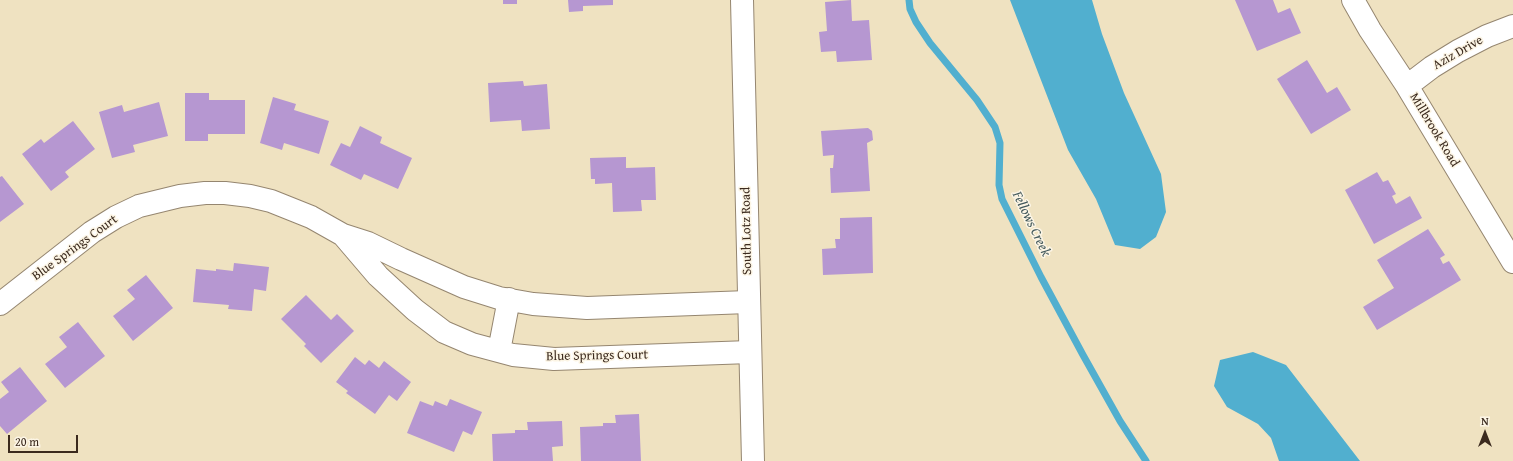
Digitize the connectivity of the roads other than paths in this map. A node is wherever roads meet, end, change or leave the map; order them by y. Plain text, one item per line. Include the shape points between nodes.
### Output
1 (742, 0) edge
2 (1353, 0) edge
3 (1513, 26) edge
4 (1407, 86) junction
5 (343, 235) junction
6 (1513, 262) edge
7 (509, 299) junction
8 (748, 302) junction
9 (0, 304) edge
10 (499, 351) junction
11 (750, 352) junction
12 (753, 461) edge

1 - 8 street, South Lotz Road
2 - 4 street, Millbrook Road
3 - 4 street, Aziz Drive via 1458,51
4 - 6 street, Millbrook Road
5 - 7 street via 368,242 464,287
5 - 9 street, Blue Springs Court via 311,217 250,196 224,193 180,196 139,206 116,217 92,232
5 - 10 street, Blue Springs Court via 378,276 444,332 472,344
7 - 8 street via 533,304 587,308
7 - 10 street
8 - 11 street, South Lotz Road
10 - 11 street, Blue Springs Court via 554,359
11 - 12 street, South Lotz Road

